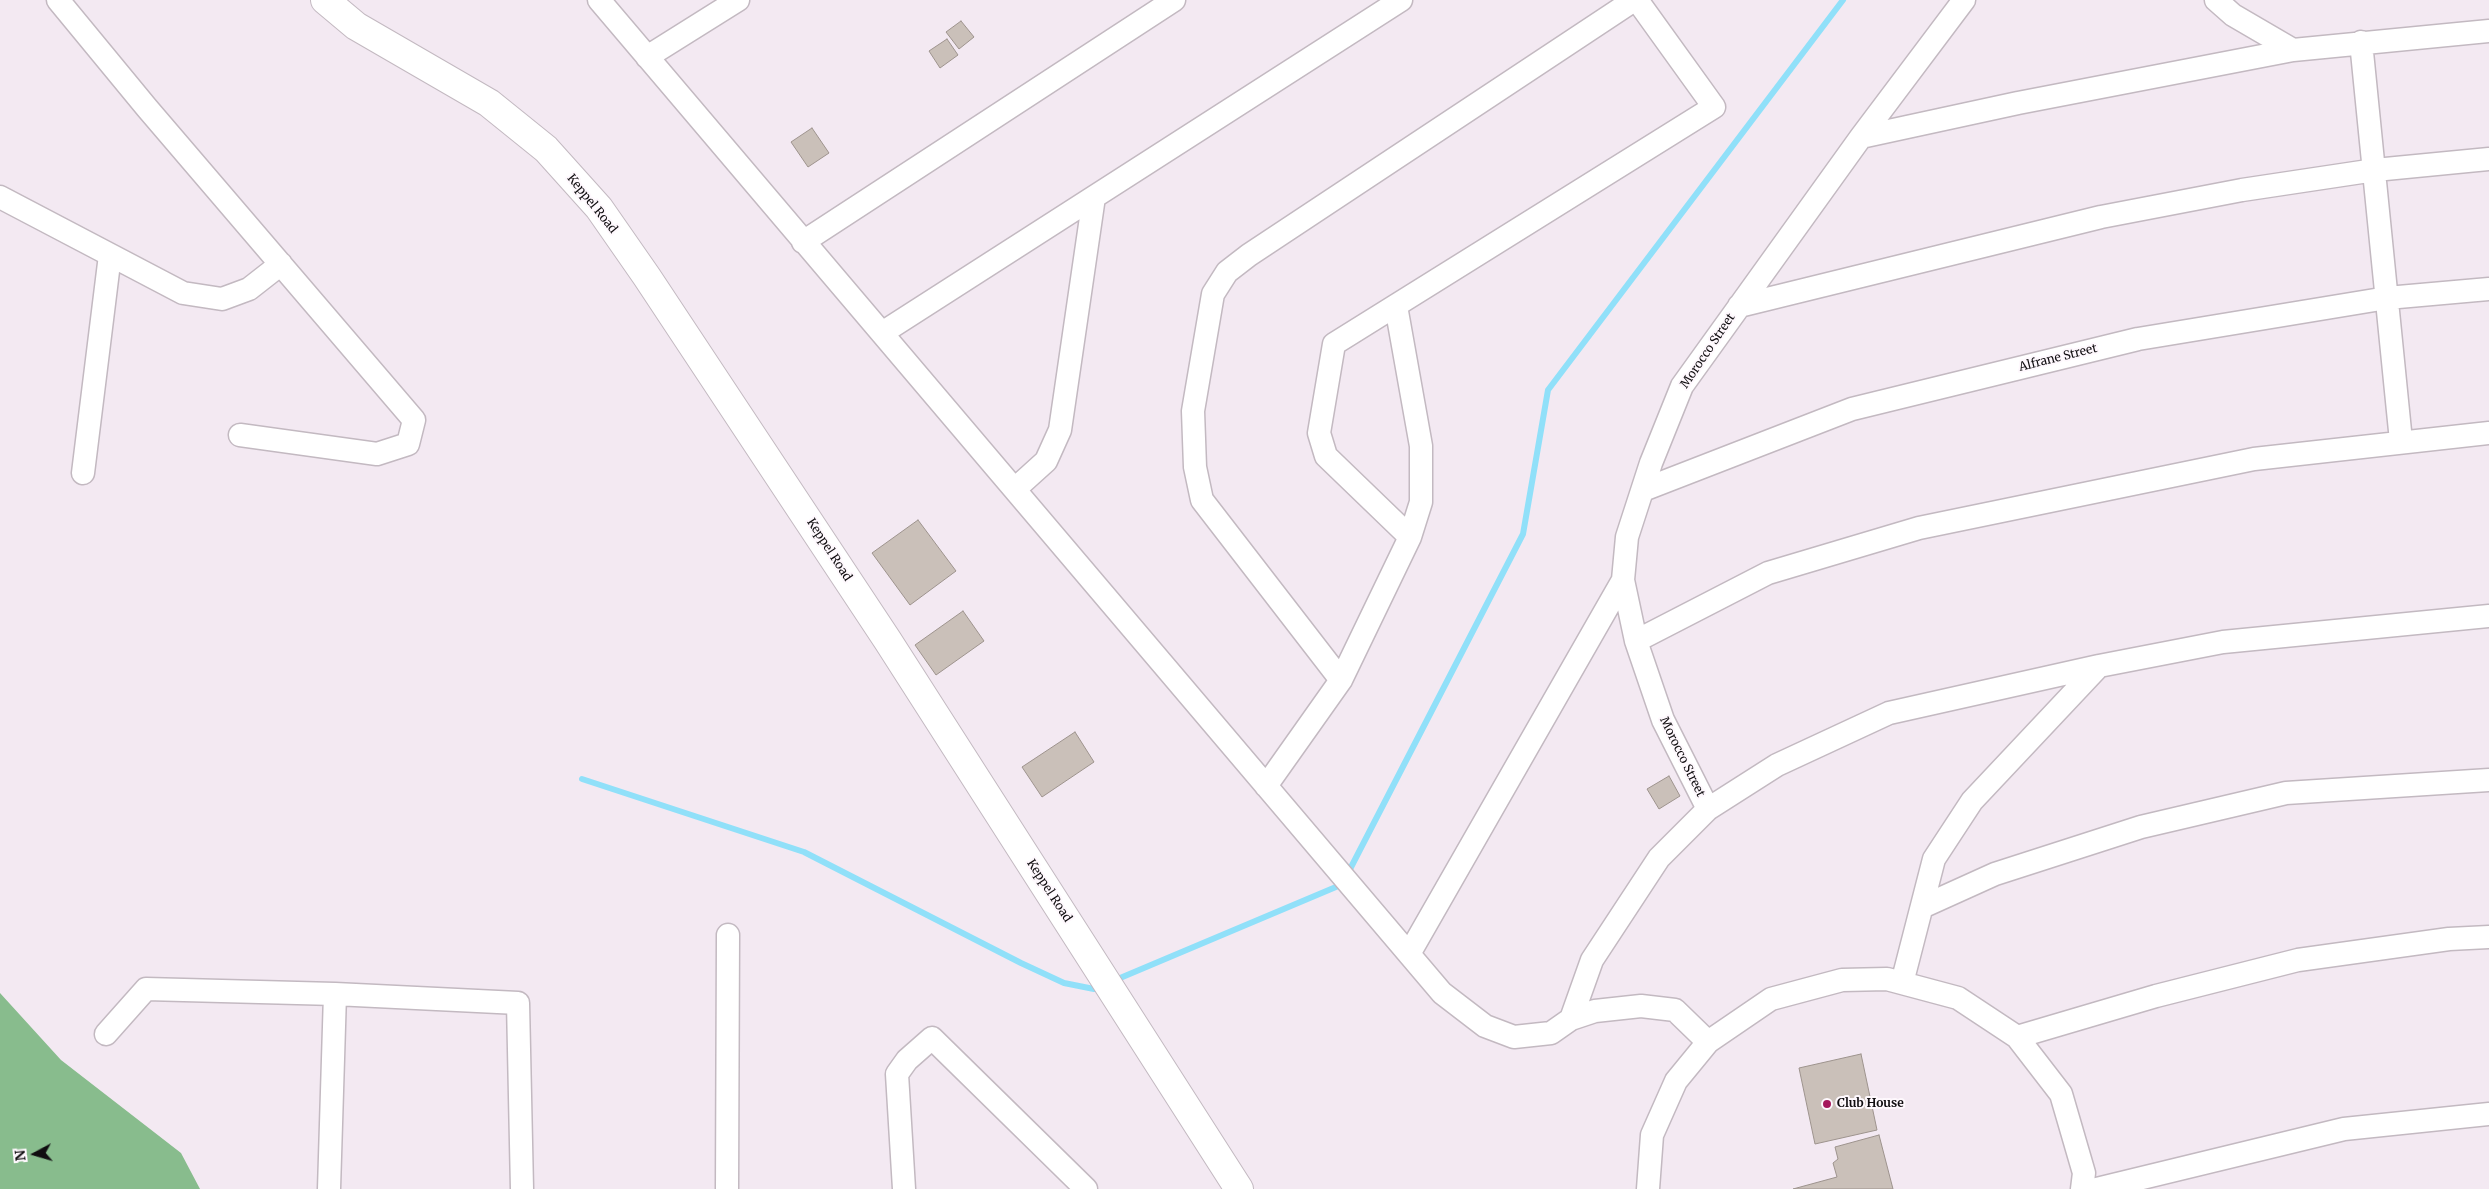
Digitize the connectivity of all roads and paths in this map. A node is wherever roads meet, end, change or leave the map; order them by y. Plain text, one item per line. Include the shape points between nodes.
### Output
1 (58, 0) edge
2 (325, 0) edge
3 (599, 0) edge
4 (738, 0) edge
5 (1174, 0) edge
6 (1401, 0) edge
7 (1635, 0) edge
8 (1964, 0) edge
9 (2216, 0) edge
10 (2489, 31) edge
11 (2361, 42) junction
12 (2292, 50) junction
13 (648, 57) junction
14 (1861, 137) junction
15 (2489, 159) edge
16 (2374, 170) junction
17 (0, 196) edge
18 (1094, 197) junction
19 (803, 242) junction
20 (110, 255) junction
21 (281, 264) junction
22 (2489, 289) edge
23 (2387, 298) junction
24 (1396, 306) junction
25 (1739, 306) junction
26 (882, 333) junction
27 (2489, 433) edge
28 (240, 435) dead end
29 (2401, 441) junction
30 (83, 473) dead end
31 (1015, 489) junction
32 (1643, 490) junction
33 (1410, 537) junction
34 (1624, 580) junction
35 (2489, 616) edge
36 (1636, 641) junction
37 (2098, 666) junction
38 (1341, 680) junction
39 (2489, 780) edge
40 (1266, 786) junction
41 (1708, 810) junction
42 (1922, 907) junction
43 (728, 935) dead end
44 (2489, 936) edge
45 (1409, 954) junction
46 (1902, 983) junction
47 (335, 994) junction
48 (1572, 1019) junction
49 (106, 1034) dead end
50 (2017, 1037) junction
51 (1708, 1042) junction
52 (2489, 1114) edge
53 (329, 1189) edge
54 (522, 1189) edge
55 (727, 1189) edge
56 (904, 1189) edge
57 (1086, 1189) edge
58 (1239, 1189) edge
59 (1648, 1189) edge
60 (2082, 1189) edge
61 (2097, 1189) edge

1 - 21 street
2 - 58 street, Keppel Road via 356,26 490,103 546,150 599,208 888,640
3 - 13 street
4 - 13 street
5 - 19 street
6 - 18 street
7 - 24 street via 1714,107
7 - 38 street via 1249,255 1227,272 1213,294 1193,411 1195,467 1202,500
8 - 14 street, Morocco Street
9 - 12 street via 2233,15
10 - 11 street
11 - 12 street
11 - 16 street
12 - 14 street
13 - 19 street
14 - 25 street, Morocco Street
15 - 16 street
16 - 23 street
16 - 25 street via 2242,190 2101,217
17 - 20 street
18 - 26 street
18 - 31 street via 1060,430 1046,461
19 - 26 street
20 - 21 street via 183,293 222,299 249,289
20 - 30 street
21 - 28 street via 414,420 408,444 377,454
22 - 23 street, Alfrane Street
23 - 29 street
23 - 32 street, Alfrane Street via 2138,339 1852,409
24 - 33 street via 1421,446 1421,502
24 - 33 street via 1334,344 1320,433 1326,456
25 - 32 street, Morocco Street via 1682,386
26 - 31 street
27 - 29 street
29 - 36 street via 2254,459 1919,528 1768,573
31 - 40 street
32 - 34 street, Morocco Street via 1627,537
33 - 38 street
34 - 36 street, Morocco Street
34 - 45 street
35 - 37 street via 2223,642
36 - 41 street, Morocco Street via 1663,720
37 - 41 street via 1889,712 1778,765
37 - 42 street via 1972,801 1934,859
38 - 40 street
39 - 42 street via 2286,793 2132,830 1995,874
40 - 45 street
41 - 48 street via 1659,858 1592,960
42 - 46 street
43 - 55 street
44 - 50 street via 2298,960 2156,996
45 - 48 street via 1442,993 1485,1026 1514,1037 1551,1033
46 - 50 street via 1958,998
46 - 51 street via 1887,979 1842,980 1770,999
47 - 49 street via 146,989
47 - 53 street
47 - 54 street via 518,1003
48 - 51 street via 1595,1011 1641,1006 1675,1010
50 - 60 street via 2061,1094 2084,1174
51 - 59 street via 1676,1081 1652,1135
52 - 61 street via 2344,1129
56 - 57 street via 897,1074 907,1060 932,1038

